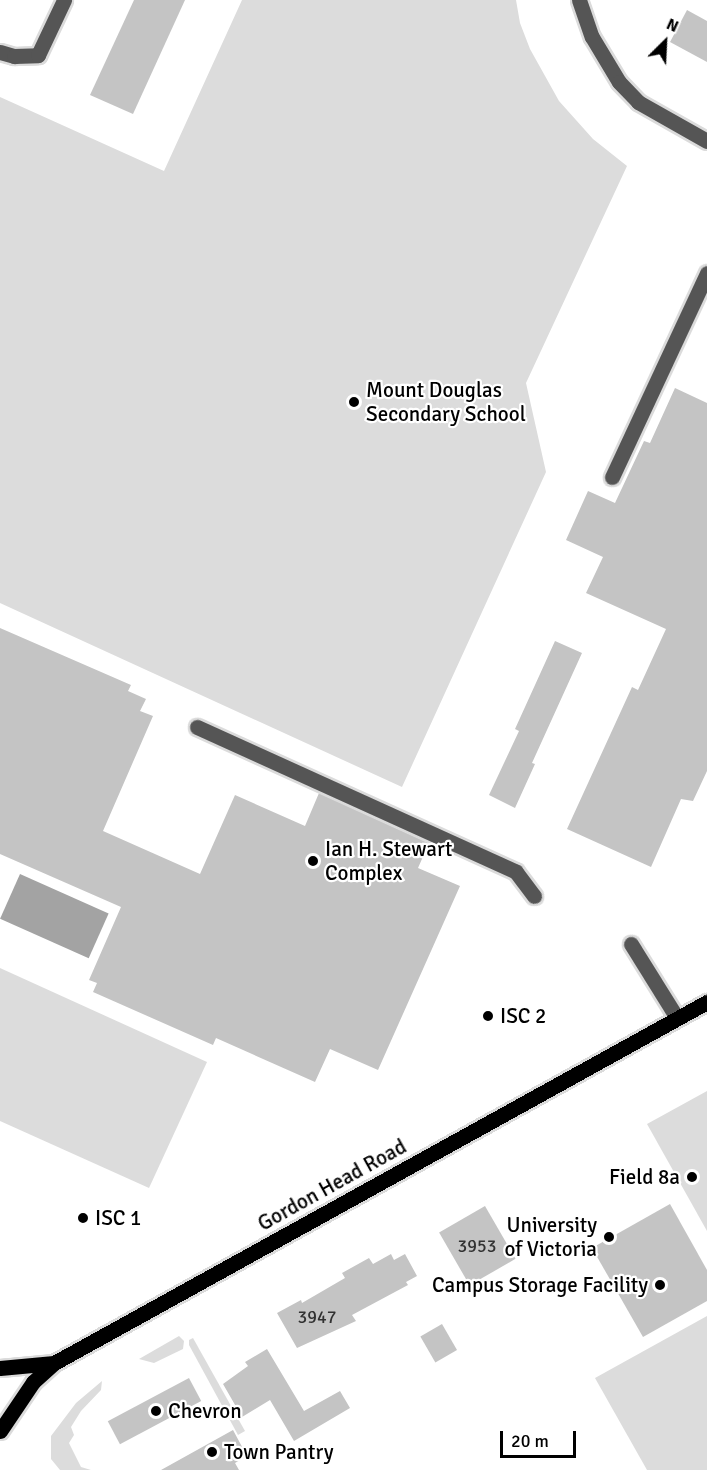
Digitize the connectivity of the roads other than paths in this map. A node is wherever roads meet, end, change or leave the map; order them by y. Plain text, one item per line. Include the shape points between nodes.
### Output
1 (64, 0) edge
2 (579, 0) edge
3 (0, 52) edge
4 (707, 141) edge
5 (707, 273) edge
6 (612, 477) dead end
7 (197, 727) dead end
8 (534, 896) dead end
9 (631, 944) dead end
10 (707, 1002) edge
11 (678, 1018) junction
12 (54, 1363) junction
13 (0, 1368) edge
14 (0, 1431) edge

1 - 3 street via 38,55
2 - 4 street via 591,37 619,82 638,102
5 - 6 street
7 - 8 street via 516,872
9 - 11 street
10 - 11 main road, Gordon Head Road
11 - 12 main road, Gordon Head Road
12 - 13 main road
12 - 14 main road, Gordon Head Road via 33,1382

